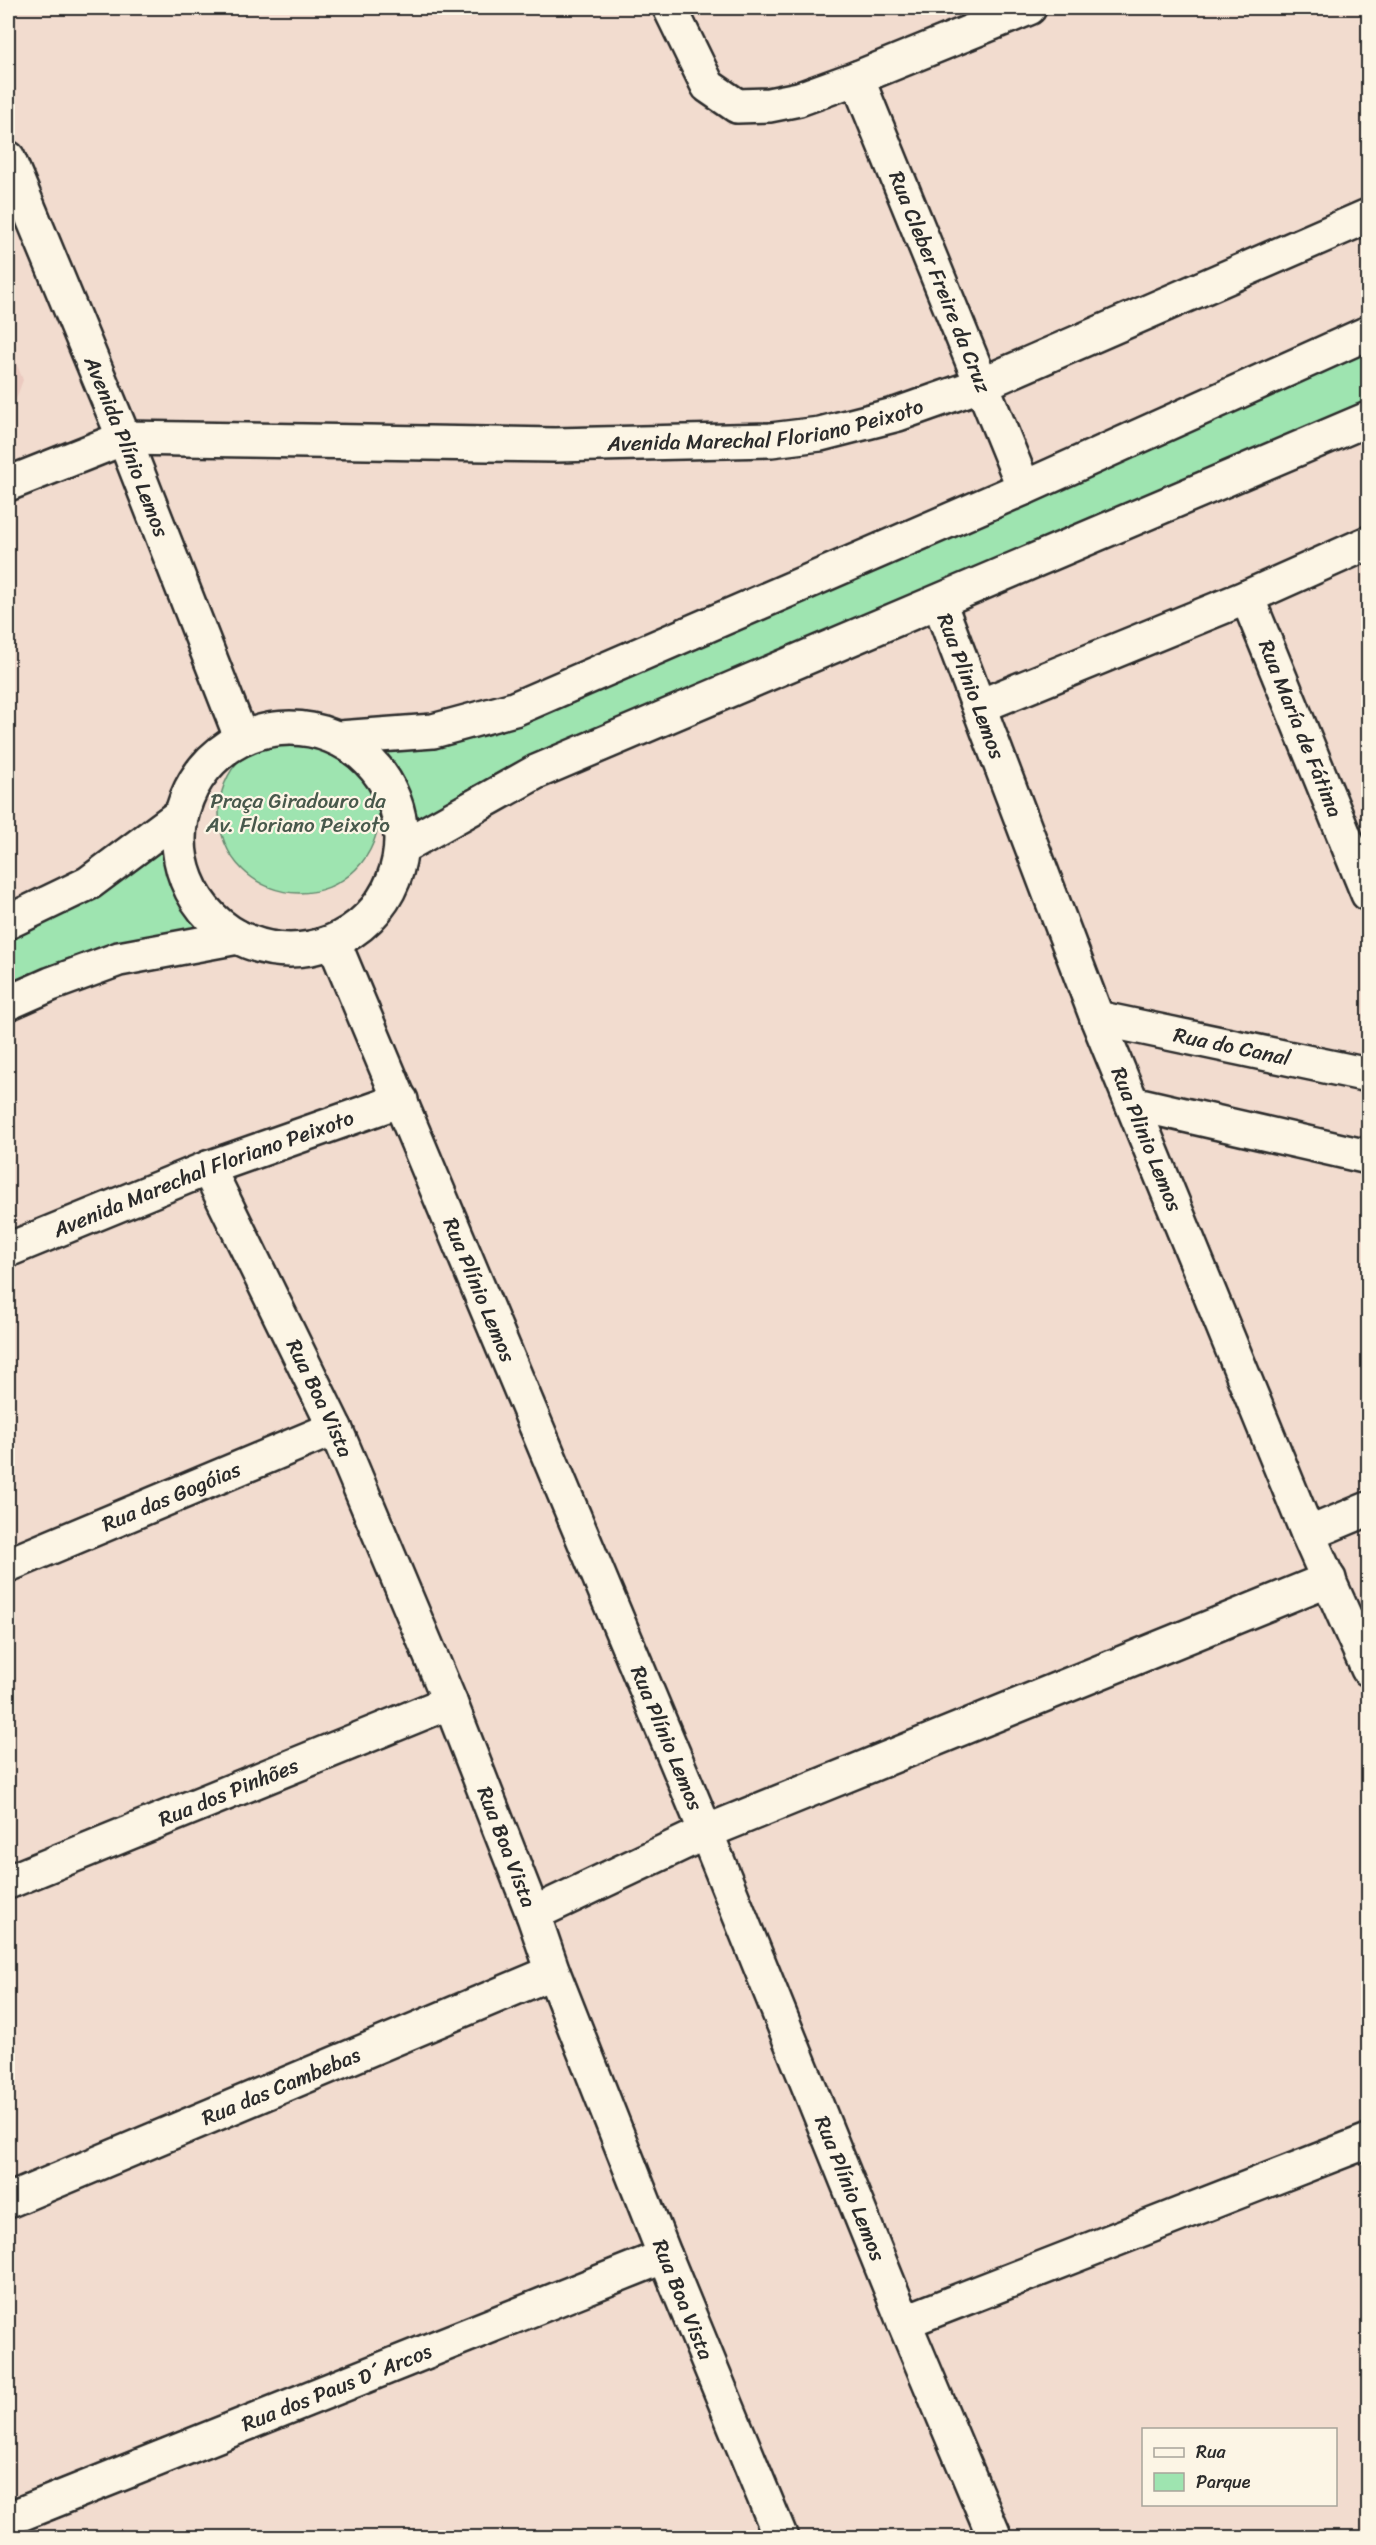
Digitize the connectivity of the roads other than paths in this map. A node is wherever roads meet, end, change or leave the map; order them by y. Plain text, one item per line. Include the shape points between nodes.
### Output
1 (670, 8) edge
2 (1029, 8) edge
3 (857, 78) junction
4 (8, 158) edge
5 (1368, 216) edge
6 (1368, 333) edge
7 (981, 385) junction
8 (1368, 418) edge
9 (124, 438) junction
10 (8, 484) edge
11 (1024, 488) junction
12 (1368, 543) edge
13 (1247, 597) junction
14 (939, 602) junction
15 (980, 705) junction
16 (241, 737) junction
17 (339, 738) junction
18 (180, 815) junction
19 (402, 847) junction
20 (1368, 894) edge
21 (8, 921) edge
22 (238, 937) junction
23 (334, 943) junction
24 (8, 1003) edge
25 (1096, 1018) junction
26 (1368, 1076) edge
27 (401, 1100) junction
28 (1132, 1102) junction
29 (1368, 1157) edge
30 (208, 1168) junction
31 (8, 1251) edge
32 (335, 1428) junction
33 (1368, 1509) edge
34 (1308, 1533) junction
35 (8, 1565) edge
36 (1329, 1579) junction
37 (1368, 1669) edge
38 (450, 1702) junction
39 (706, 1832) junction
40 (8, 1882) edge
41 (532, 1914) junction
42 (553, 1972) junction
43 (1368, 2140) edge
44 (8, 2201) edge
45 (665, 2256) junction
46 (904, 2322) junction
47 (8, 2518) edge
48 (777, 2536) edge
49 (995, 2538) edge

1 - 3 street via 708,87 737,106 799,99
2 - 3 street
3 - 7 street, Rua Cleber Freire da Cruz
4 - 9 street, Avenida Plínio Lemos
5 - 7 street, Avenida Marechal Floriano Peixoto
6 - 11 street
7 - 9 street, Avenida Marechal Floriano Peixoto via 898,414 820,434 771,440 555,445
7 - 11 street, Rua Cleber Freire da Cruz
8 - 14 street
9 - 10 street
9 - 16 street, Avenida Plínio Lemos
11 - 17 street via 514,710 433,731
12 - 13 street
13 - 15 street
13 - 20 street, Rua María de Fátima
14 - 15 street, Rua Plinio Lemos
14 - 19 street via 536,772
15 - 25 street, Rua Plinio Lemos
16 - 17 street via 268,730 304,728
16 - 18 street via 206,766 190,789
17 - 19 street via 366,757 387,783 399,814
18 - 21 street via 89,883
18 - 22 street via 179,852 189,886 209,916
19 - 23 street via 395,879 378,908 366,922
22 - 23 street via 264,947 292,950
22 - 24 street via 119,959
23 - 27 street, Rua Plínio Lemos
25 - 26 street, Rua do Canal
25 - 28 street, Rua Plinio Lemos
27 - 30 street, Avenida Marechal Floriano Peixoto
27 - 39 street, Rua Plínio Lemos
28 - 29 street
28 - 34 street, Rua Plinio Lemos
30 - 31 street, Avenida Marechal Floriano Peixoto
30 - 32 street, Rua Boa Vista
32 - 35 street, Rua das Gogóias
32 - 38 street, Rua Boa Vista
33 - 34 street
34 - 36 street, Rua Plinio Lemos
36 - 37 street, Rua Plinio Lemos
36 - 39 street
38 - 40 street, Rua dos Pinhões
38 - 41 street, Rua Boa Vista
39 - 41 street
39 - 46 street, Rua Plínio Lemos
41 - 42 street, Rua Boa Vista
42 - 44 street, Rua das Cambebas
42 - 45 street, Rua Boa Vista
43 - 46 street
45 - 47 street, Rua dos Paus D´Arcos
45 - 48 street, Rua Boa Vista
46 - 49 street, Rua Plínio Lemos

